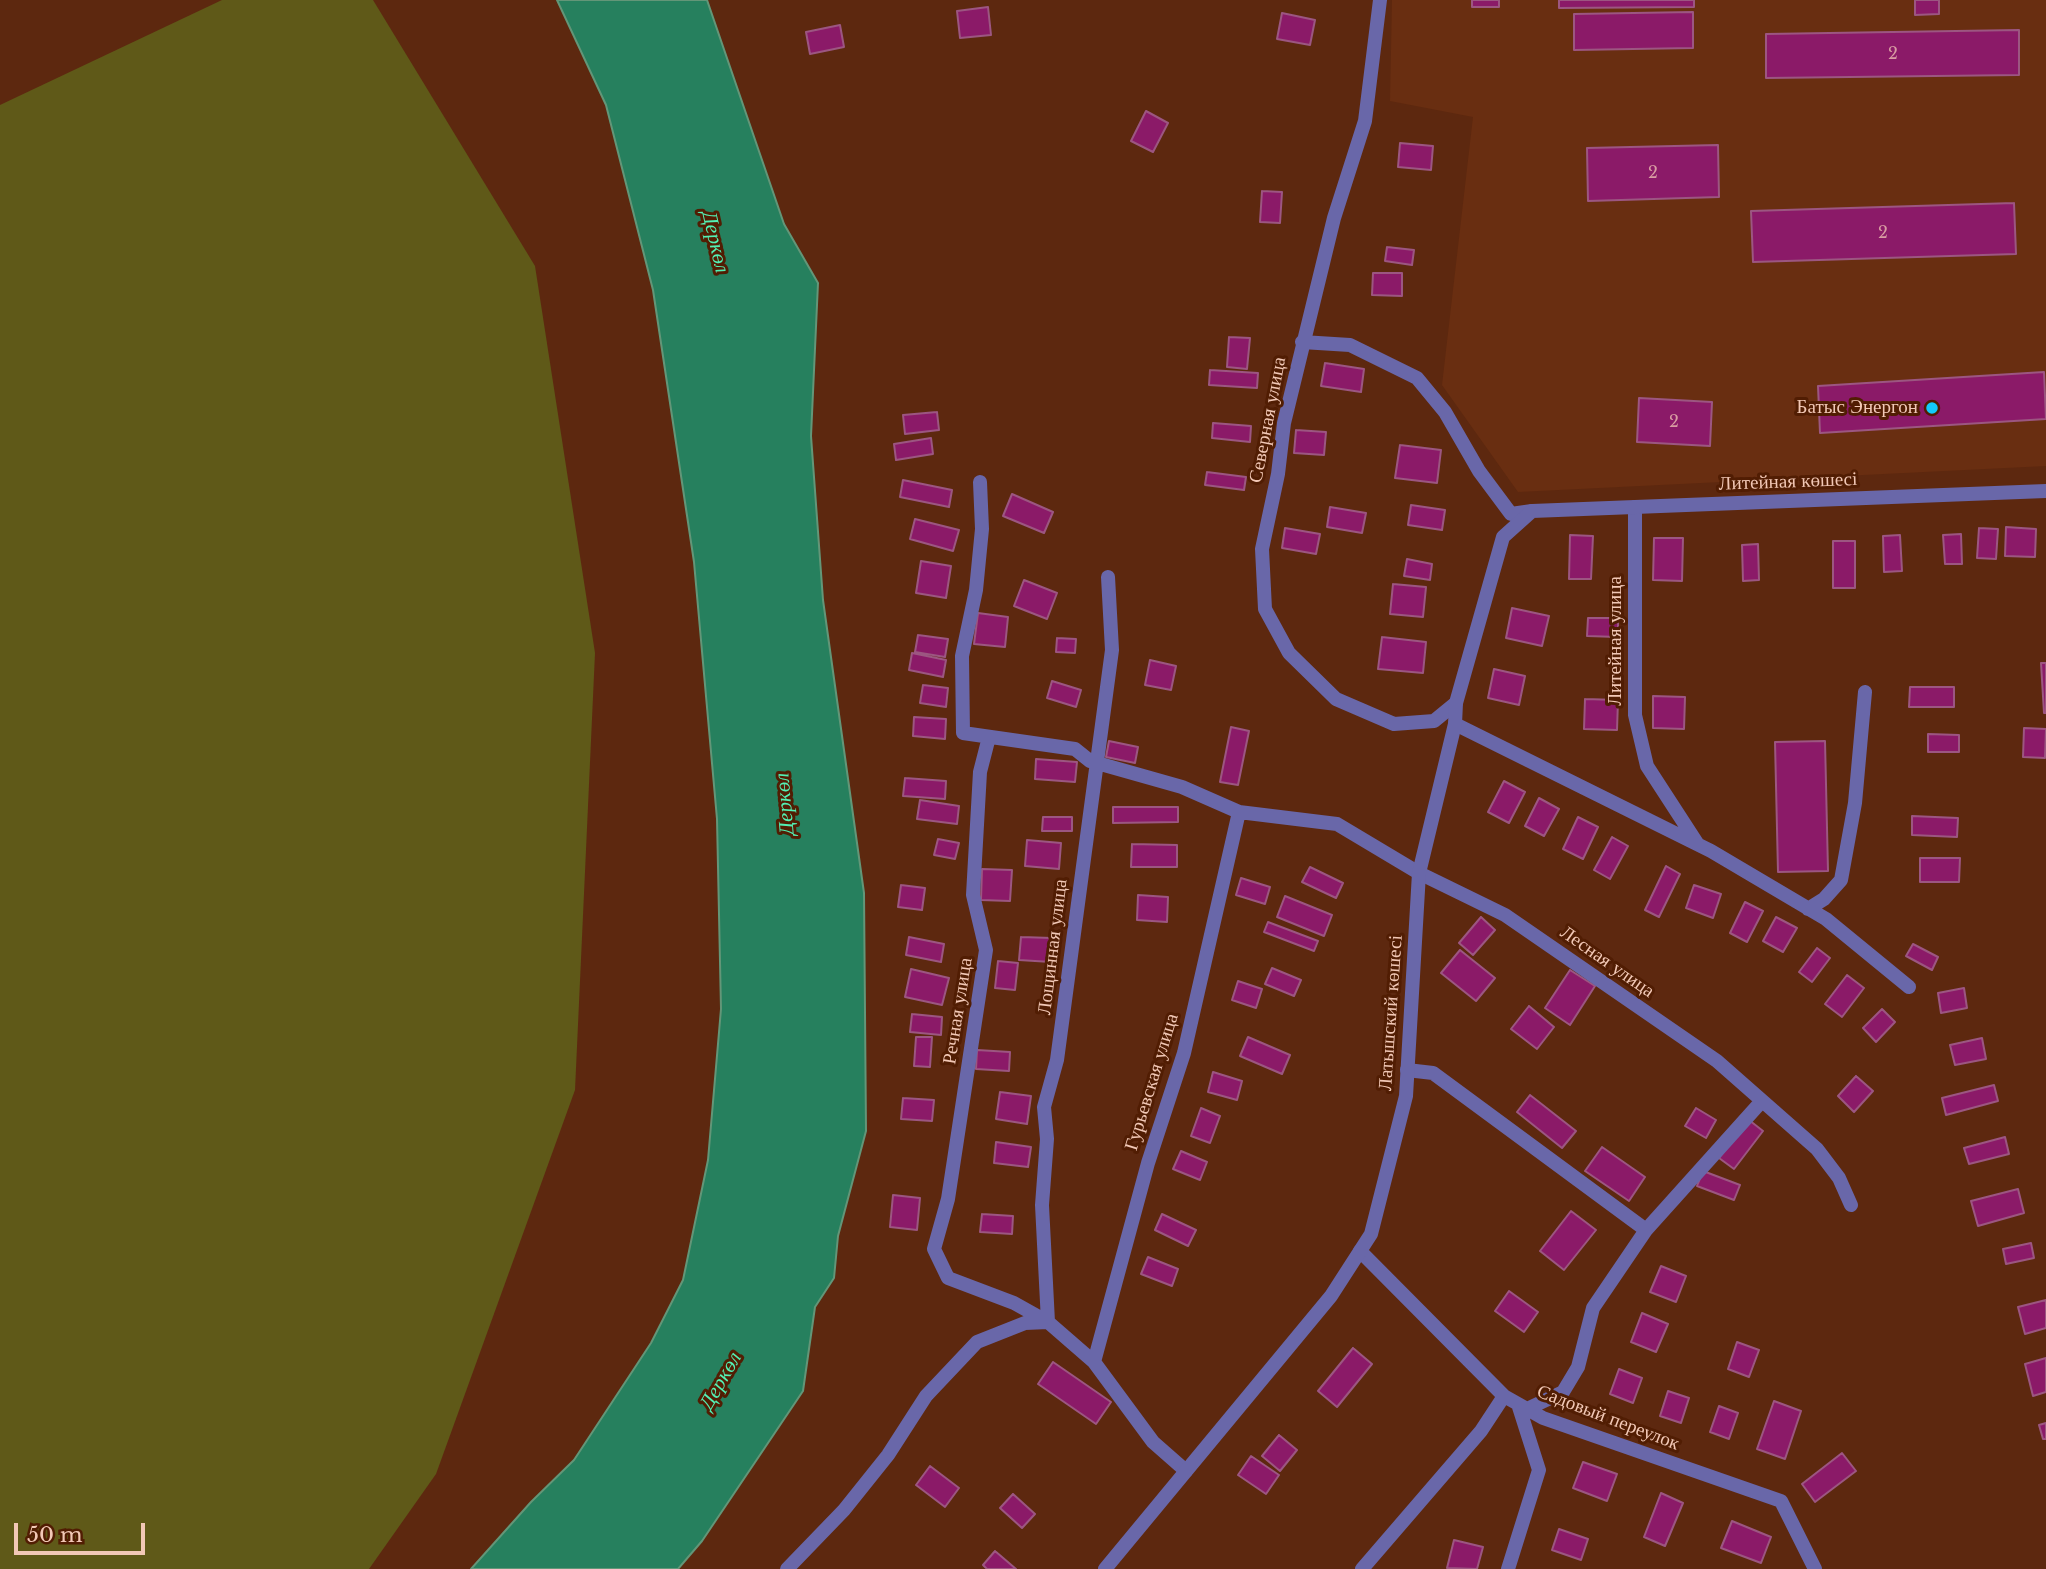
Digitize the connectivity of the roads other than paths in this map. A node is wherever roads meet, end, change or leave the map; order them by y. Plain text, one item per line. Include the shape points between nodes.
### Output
1 (1380, 0) edge
2 (1303, 342) junction
3 (979, 482) dead end
4 (2046, 491) edge
5 (1635, 507) junction
6 (1532, 511) junction
7 (1108, 577) dead end
8 (1865, 692) dead end
9 (1456, 703) junction
10 (1455, 724) junction
11 (989, 737) junction
12 (1095, 762) junction
13 (1239, 812) junction
14 (1697, 844) junction
15 (1419, 873) junction
16 (1808, 909) junction
17 (1909, 987) dead end
18 (1407, 1070) junction
19 (1761, 1102) junction
20 (1851, 1205) dead end
21 (1646, 1230) junction
22 (1360, 1251) junction
23 (1048, 1322) junction
24 (1094, 1362) junction
25 (1504, 1395) junction
26 (1522, 1406) junction
27 (1186, 1471) junction
28 (787, 1569) edge
29 (1105, 1569) edge
30 (1362, 1569) edge
31 (1508, 1569) edge
32 (1815, 1569) edge

1 - 2 street, Северная улица via 1365,121 1334,218
2 - 6 street, Литейная көшесі via 1350,345 1417,378 1445,412 1479,471 1511,514
2 - 9 street, Северная улица via 1262,550 1265,609 1289,653 1336,699 1394,724 1434,721
3 - 11 street, Лесная улица via 982,529 976,590 962,656 963,733
4 - 5 street, Литейная көшесі
5 - 6 street, Литейная көшесі
5 - 14 street, Литейная улица via 1635,715 1647,766
6 - 9 street, Латышский көшесі via 1503,537
7 - 12 street, Лощинная улица via 1112,650
8 - 16 street via 1855,803 1841,880
9 - 10 street, Латышский көшесі
10 - 14 street, Литейная улица
10 - 15 street, Латышский көшесі
11 - 12 street, Лесная улица via 1075,749
11 - 23 street, Речная улица via 980,772 973,895 986,950 948,1199 934,1249 948,1278 1014,1303
12 - 13 street, Лесная улица via 1182,787
12 - 23 street, Лощинная улица via 1060,1035 1044,1107 1047,1139 1042,1205
13 - 15 street, Лесная улица via 1337,824
13 - 24 street, Гурьевская улица via 1184,1053 1148,1163
14 - 16 street, Литейная улица
15 - 18 street, Латышский көшесі
15 - 19 street, Лесная улица via 1505,915 1717,1061
16 - 17 street, Литейная улица
18 - 21 street via 1433,1073
18 - 22 street, Латышский көшесі via 1406,1096 1371,1234
19 - 20 street, Лесная улица via 1817,1149 1839,1178
19 - 21 street
21 - 26 street via 1593,1308 1578,1367 1563,1392
22 - 25 street, Садовый переулок
22 - 27 street, Латышский көшесі via 1331,1296
23 - 24 street
23 - 28 street via 1025,1323 977,1342 926,1396 888,1455 844,1510
24 - 27 street via 1153,1442
25 - 26 street, Садовый переулок
25 - 30 street via 1481,1431
26 - 31 street via 1539,1470
26 - 32 street, Садовый переулок via 1543,1418 1781,1501
27 - 29 street, Латышский көшесі

